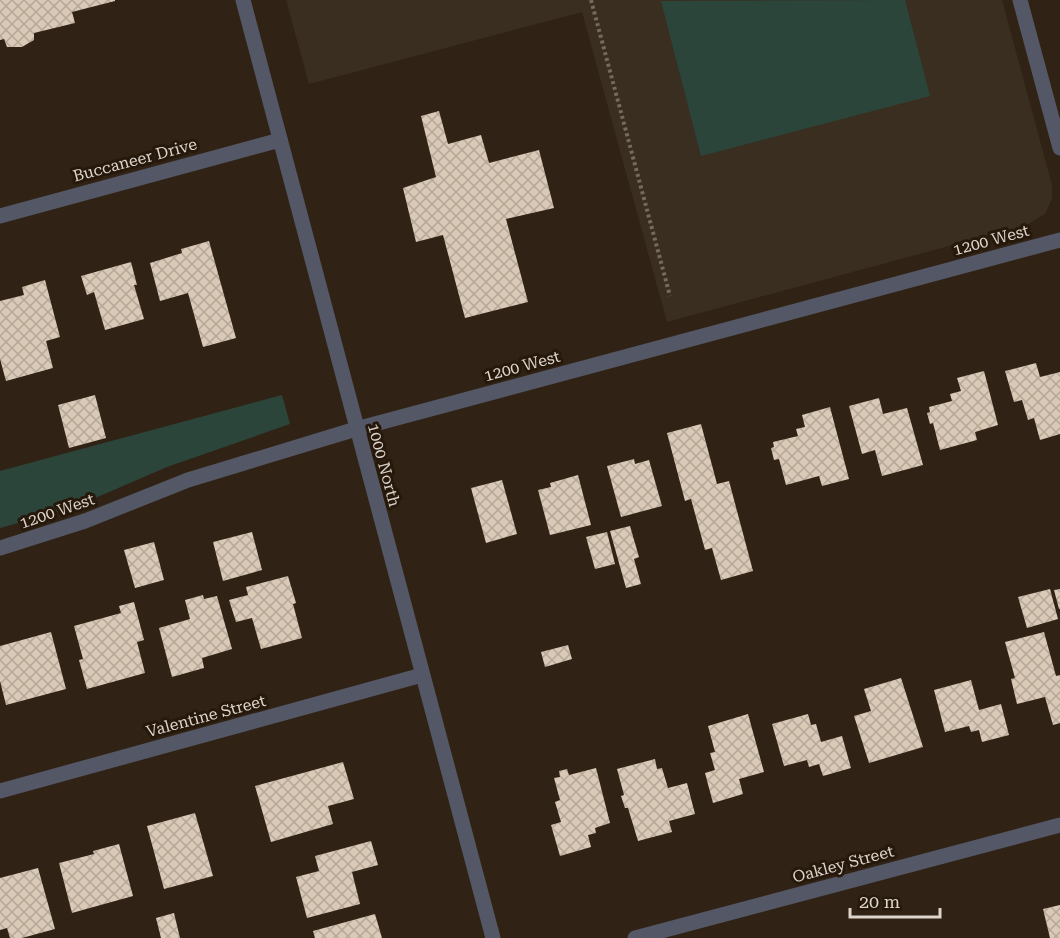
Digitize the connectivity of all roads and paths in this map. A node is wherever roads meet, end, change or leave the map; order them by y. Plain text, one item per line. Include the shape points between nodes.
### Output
1 (243, 0) edge
2 (591, 0) edge
3 (1020, 0) edge
4 (280, 140) junction
5 (1060, 148) edge
6 (0, 216) edge
7 (1060, 240) edge
8 (670, 296) dead end
9 (356, 429) junction
10 (0, 548) edge
11 (422, 675) junction
12 (0, 791) edge
13 (1060, 825) edge
14 (493, 938) edge
15 (635, 938) edge

1 - 4 street, 1000 North
2 - 8 path
3 - 5 street
4 - 6 street, Buccaneer Drive
4 - 9 street, 1000 North
7 - 9 street, 1200 West
9 - 10 street, 1200 West via 188,480 85,521
9 - 11 street, 1000 North
11 - 12 street, Valentine Street
11 - 14 street, 1000 North
13 - 15 street, Oakley Street

